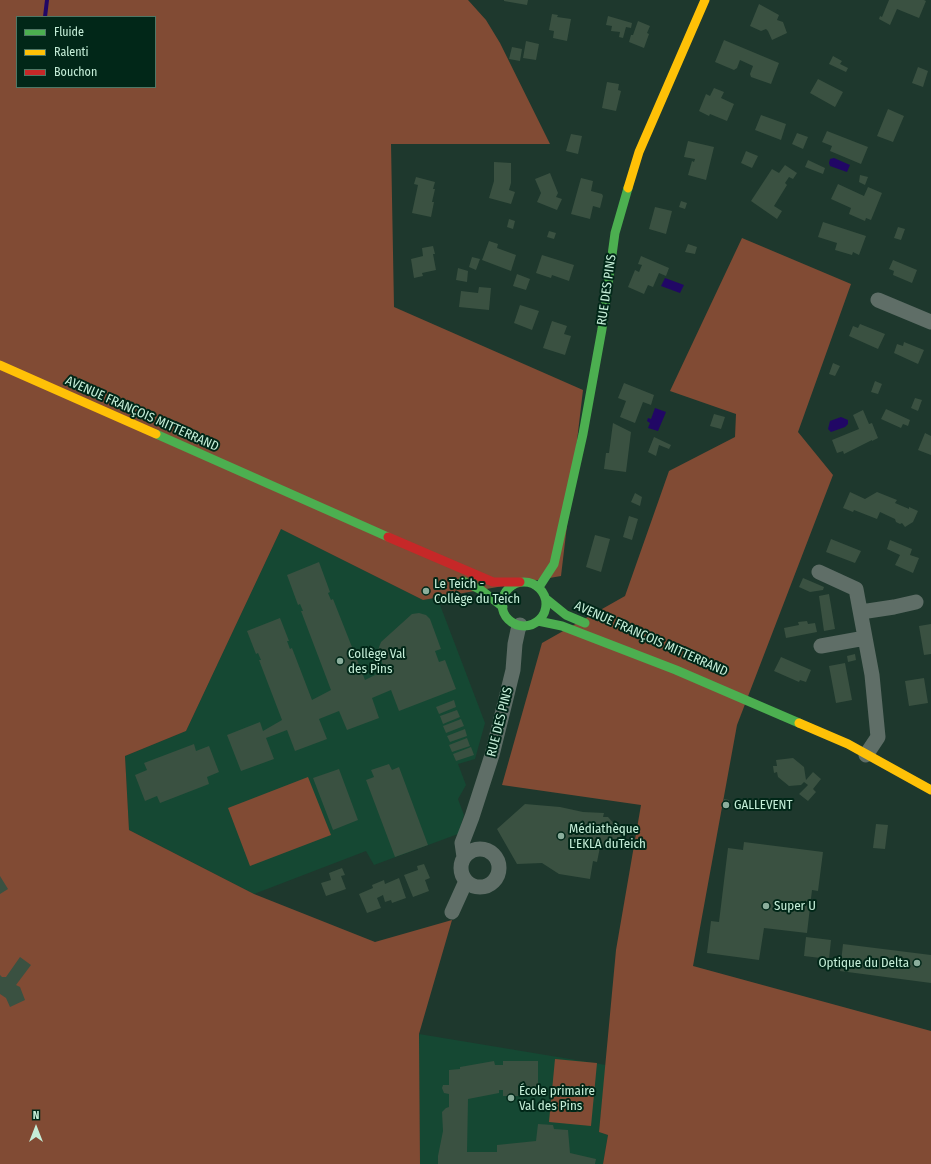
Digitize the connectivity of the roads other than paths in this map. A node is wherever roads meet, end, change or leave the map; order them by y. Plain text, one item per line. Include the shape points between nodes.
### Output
1 (705, 0) edge
2 (878, 300) dead end
3 (931, 322) edge
4 (0, 365) edge
5 (273, 486) junction
6 (438, 568) dead end
7 (820, 572) dead end
8 (458, 578) dead end
9 (520, 582) junction
10 (539, 587) junction
11 (546, 598) junction
12 (916, 602) dead end
13 (502, 607) junction
14 (861, 612) junction
15 (538, 621) junction
16 (520, 625) junction
17 (594, 628) dead end
18 (865, 638) junction
19 (630, 643) dead end
20 (821, 646) dead end
21 (770, 711) junction
22 (866, 755) junction
23 (931, 790) edge
24 (472, 817) junction
25 (482, 849) junction
26 (464, 857) junction
27 (466, 881) junction
28 (452, 912) dead end

1 - 10 main road, RUE DES PINS via 639,152 615,233 602,329 583,434 554,564
2 - 3 street
4 - 5 main road, AVENUE FRANÇOIS MITTERRAND
5 - 6 main road, AVENUE FRANÇOIS MITTERRAND via 369,537
5 - 9 main road, AVENUE FRANÇOIS MITTERRAND via 493,582
7 - 14 street via 856,589
8 - 13 main road via 481,590
9 - 10 main road
9 - 13 main road via 508,588 502,600
10 - 11 main road
11 - 15 main road via 545,610
11 - 17 main road, AVENUE FRANÇOIS MITTERRAND via 566,615
12 - 14 street
13 - 16 main road via 508,619
14 - 18 street
15 - 16 main road
15 - 21 main road, AVENUE FRANÇOIS MITTERRAND via 562,626 676,670
16 - 24 street, RUE DES PINS via 515,644 513,670 492,755
18 - 20 street
18 - 22 street via 872,675 878,737
19 - 21 main road, AVENUE FRANÇOIS MITTERRAND via 681,664
21 - 22 main road, AVENUE FRANÇOIS MITTERRAND via 848,744
22 - 23 main road, AVENUE FRANÇOIS MITTERRAND
24 - 25 street, RUE DES PINS via 475,837
24 - 26 street, RUE DES PINS via 462,843
25 - 26 street via 474,850
25 - 27 street via 496,858 497,876 494,881 483,887
26 - 27 street via 461,869
27 - 28 street

